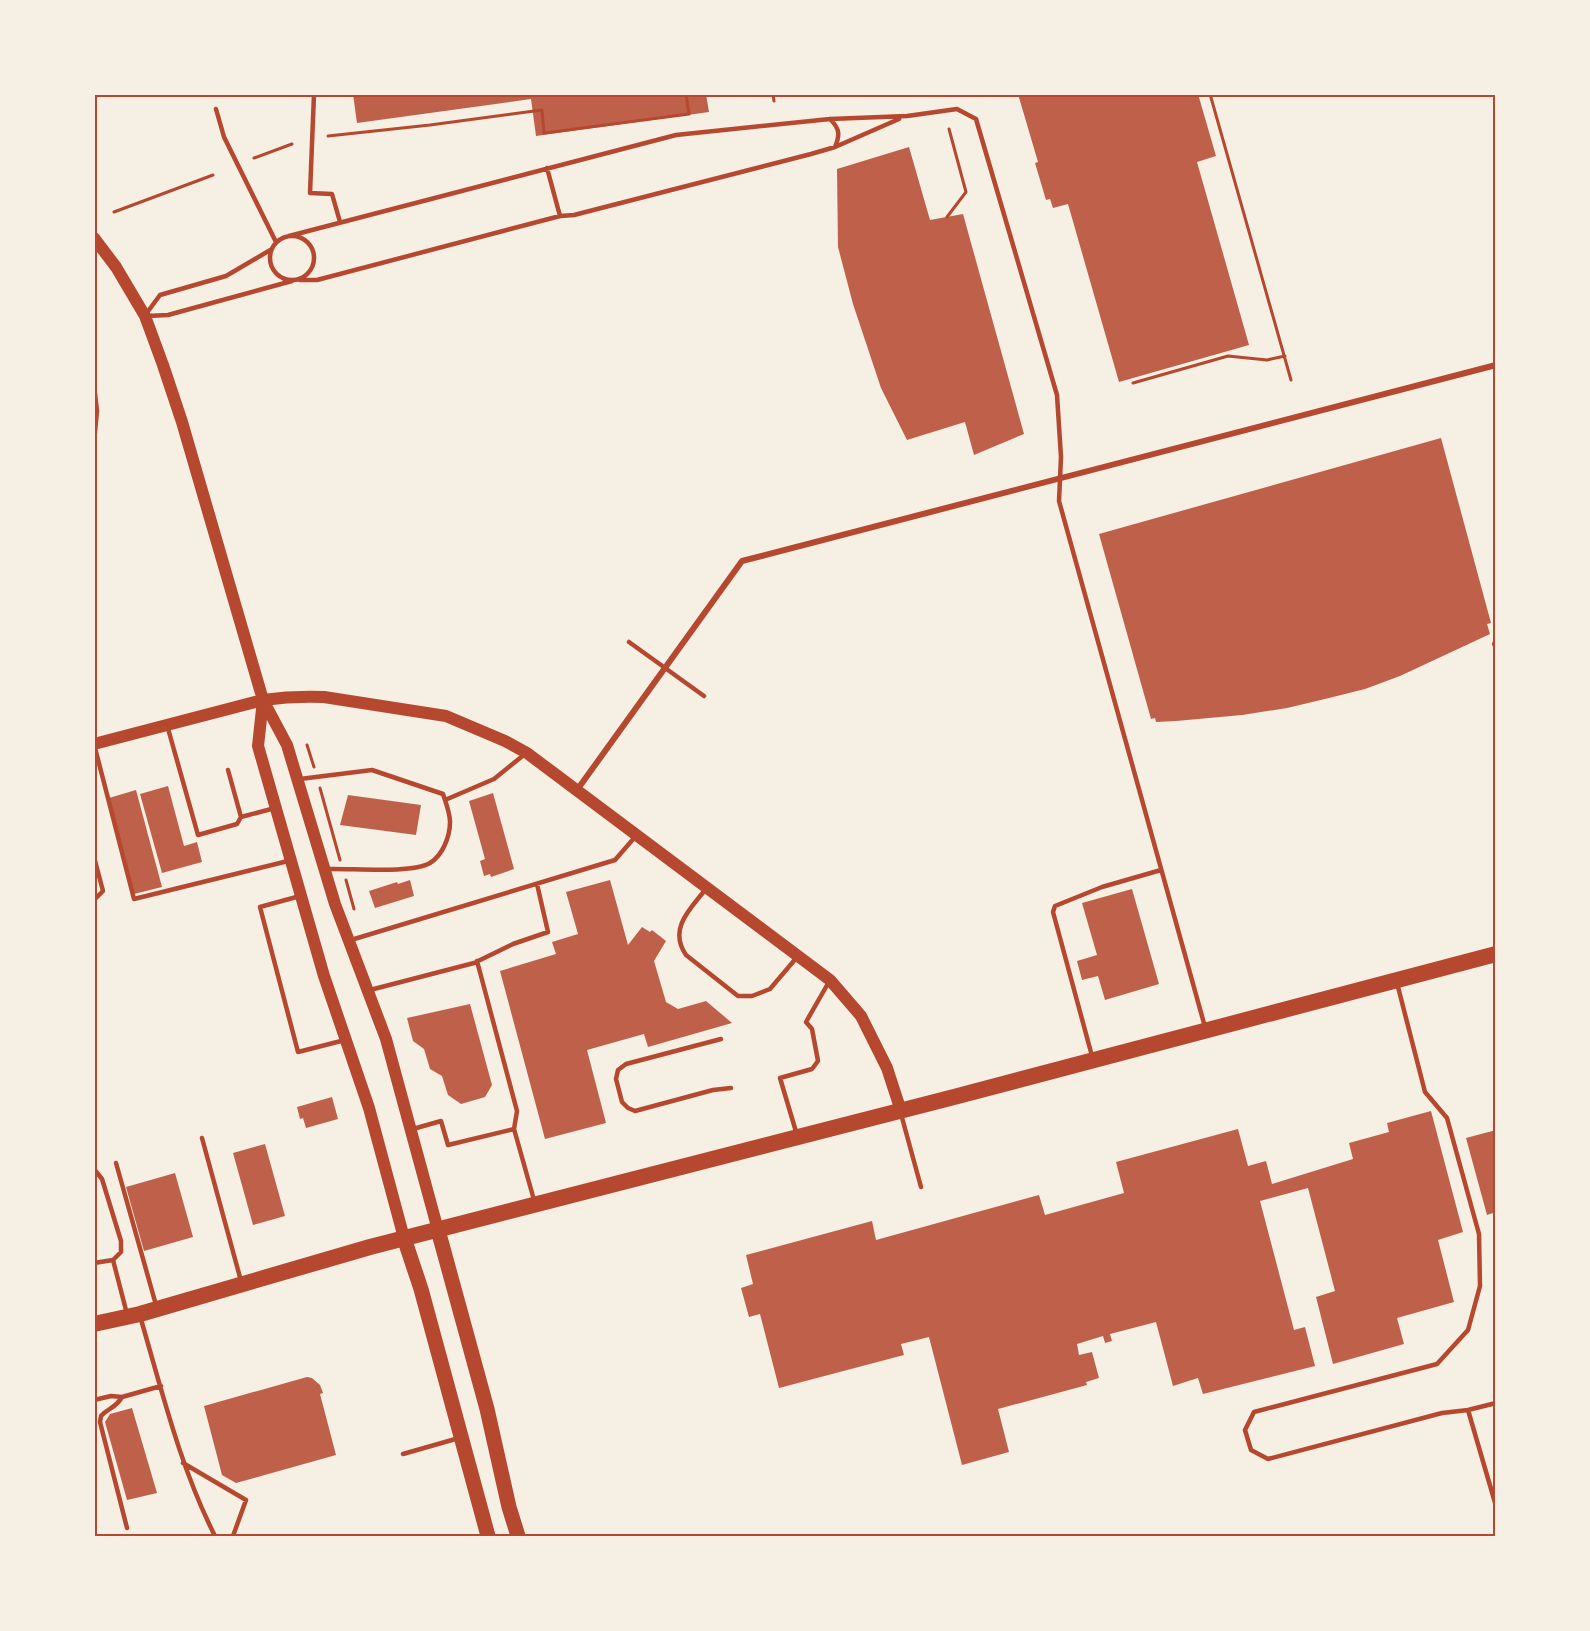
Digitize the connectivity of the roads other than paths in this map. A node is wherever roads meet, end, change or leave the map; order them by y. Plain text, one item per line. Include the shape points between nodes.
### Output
1 (314, 94) edge
2 (216, 109) dead end
3 (907, 116) junction
4 (830, 119) junction
5 (835, 147) junction
6 (548, 168) junction
7 (560, 216) junction
8 (340, 222) junction
9 (289, 236) junction
10 (94, 238) edge
11 (276, 242) junction
12 (272, 249) junction
13 (300, 280) junction
14 (292, 281) junction
15 (145, 316) junction
16 (1496, 365) edge
17 (94, 386) edge
18 (94, 442) edge
19 (1061, 478) junction
20 (629, 642) dead end
21 (665, 667) junction
22 (704, 696) dead end
23 (263, 700) junction
24 (167, 725) junction
25 (94, 744) edge
26 (527, 753) junction
27 (228, 770) dead end
28 (297, 780) junction
29 (577, 790) junction
30 (445, 800) junction
31 (275, 808) junction
32 (241, 817) junction
33 (637, 835) junction
34 (94, 856) edge
35 (290, 861) junction
36 (324, 869) junction
37 (1161, 870) junction
38 (537, 884) junction
39 (707, 888) junction
40 (300, 896) junction
41 (94, 900) edge
42 (349, 941) junction
43 (1496, 954) edge
44 (798, 956) junction
45 (477, 962) junction
46 (830, 980) junction
47 (1396, 981) junction
48 (367, 990) junction
49 (1206, 1030) junction
50 (345, 1039) junction
51 (721, 1039) dead end
52 (1093, 1060) junction
53 (731, 1088) dead end
54 (901, 1111) junction
55 (514, 1129) junction
56 (410, 1130) junction
57 (797, 1137) junction
58 (202, 1138) dead end
59 (116, 1163) dead end
60 (95, 1168) edge
61 (921, 1187) dead end
62 (536, 1204) junction
63 (438, 1230) junction
64 (404, 1238) junction
65 (113, 1260) junction
66 (94, 1263) edge
67 (242, 1284) junction
68 (157, 1309) junction
69 (134, 1315) junction
70 (94, 1324) edge
71 (161, 1386) junction
72 (122, 1397) junction
73 (94, 1400) edge
74 (1496, 1403) edge
75 (1468, 1410) junction
76 (461, 1438) junction
77 (403, 1454) dead end
78 (183, 1463) junction
79 (1496, 1506) edge
80 (127, 1528) dead end
81 (215, 1536) edge
82 (233, 1536) edge
83 (488, 1536) edge
84 (518, 1536) edge

1 - 8 lane via 310,193 332,194
2 - 11 lane via 224,137
3 - 4 lane
3 - 5 lane
3 - 19 lane via 957,109 976,118 1057,395
4 - 5 lane via 840,136
4 - 6 lane via 676,135
5 - 7 lane
6 - 7 lane
6 - 8 lane
7 - 13 lane via 317,280
8 - 9 lane
9 - 11 lane
9 - 13 lane via 303,238 315,256 312,270
10 - 15 main road
11 - 12 lane
12 - 14 lane via 273,270
12 - 15 lane via 226,276 160,295
13 - 14 lane
14 - 15 lane via 168,315
15 - 23 main road via 182,422
16 - 19 street
17 - 18 lane
19 - 21 street via 742,561
19 - 37 lane via 1059,501
20 - 21 lane
21 - 22 lane
21 - 29 street
23 - 24 main road
23 - 26 main road via 324,697 446,716
23 - 28 main road via 287,745
23 - 31 main road via 258,746
24 - 25 main road
24 - 32 lane via 198,835 237,824
25 - 35 lane via 134,898
26 - 29 main road
26 - 30 lane via 494,779
27 - 32 lane
28 - 30 lane via 372,770 443,794
28 - 36 main road
29 - 33 main road
30 - 36 lane via 450,819 448,837 430,862 408,868
31 - 32 lane
31 - 35 main road
33 - 38 lane via 615,860
33 - 39 main road
34 - 41 lane via 103,891
35 - 40 main road
36 - 42 main road
37 - 49 lane
37 - 52 lane via 1055,906 1064,958
38 - 42 lane
38 - 45 lane via 548,932
39 - 44 main road
39 - 44 lane via 682,921 681,948 738,996 770,989
40 - 50 main road
40 - 50 lane via 260,907 298,1052
42 - 48 main road
43 - 47 highway
44 - 46 main road
45 - 48 lane
45 - 55 lane via 517,1111
46 - 54 main road via 861,1016 887,1068
46 - 57 lane via 806,1022 812,1029 818,1061 812,1069 780,1078
47 - 49 highway
47 - 75 lane via 1425,1092 1447,1118 1479,1234 1480,1286 1468,1330 1437,1364 1254,1412 1245,1430 1251,1450 1268,1459 1442,1413
48 - 56 main road via 386,1039
49 - 52 highway
50 - 64 main road via 369,1108
51 - 53 lane via 626,1064 618,1070 616,1079 622,1102 635,1111
52 - 54 highway
54 - 57 highway
54 - 61 lane
55 - 56 lane via 448,1145 441,1121
55 - 62 lane
56 - 63 main road
57 - 62 highway
58 - 67 lane
59 - 68 lane
60 - 65 lane via 121,1241 121,1252
62 - 63 highway
63 - 64 highway
63 - 84 main road
64 - 67 highway
64 - 76 main road
65 - 66 lane
65 - 69 lane
67 - 68 highway
68 - 69 highway
69 - 70 highway
69 - 71 lane
71 - 72 lane
71 - 78 lane
72 - 73 lane
72 - 80 lane via 101,1416 100,1422
74 - 75 lane
75 - 79 lane
76 - 77 lane
76 - 83 main road
78 - 81 lane
78 - 82 lane via 246,1500

